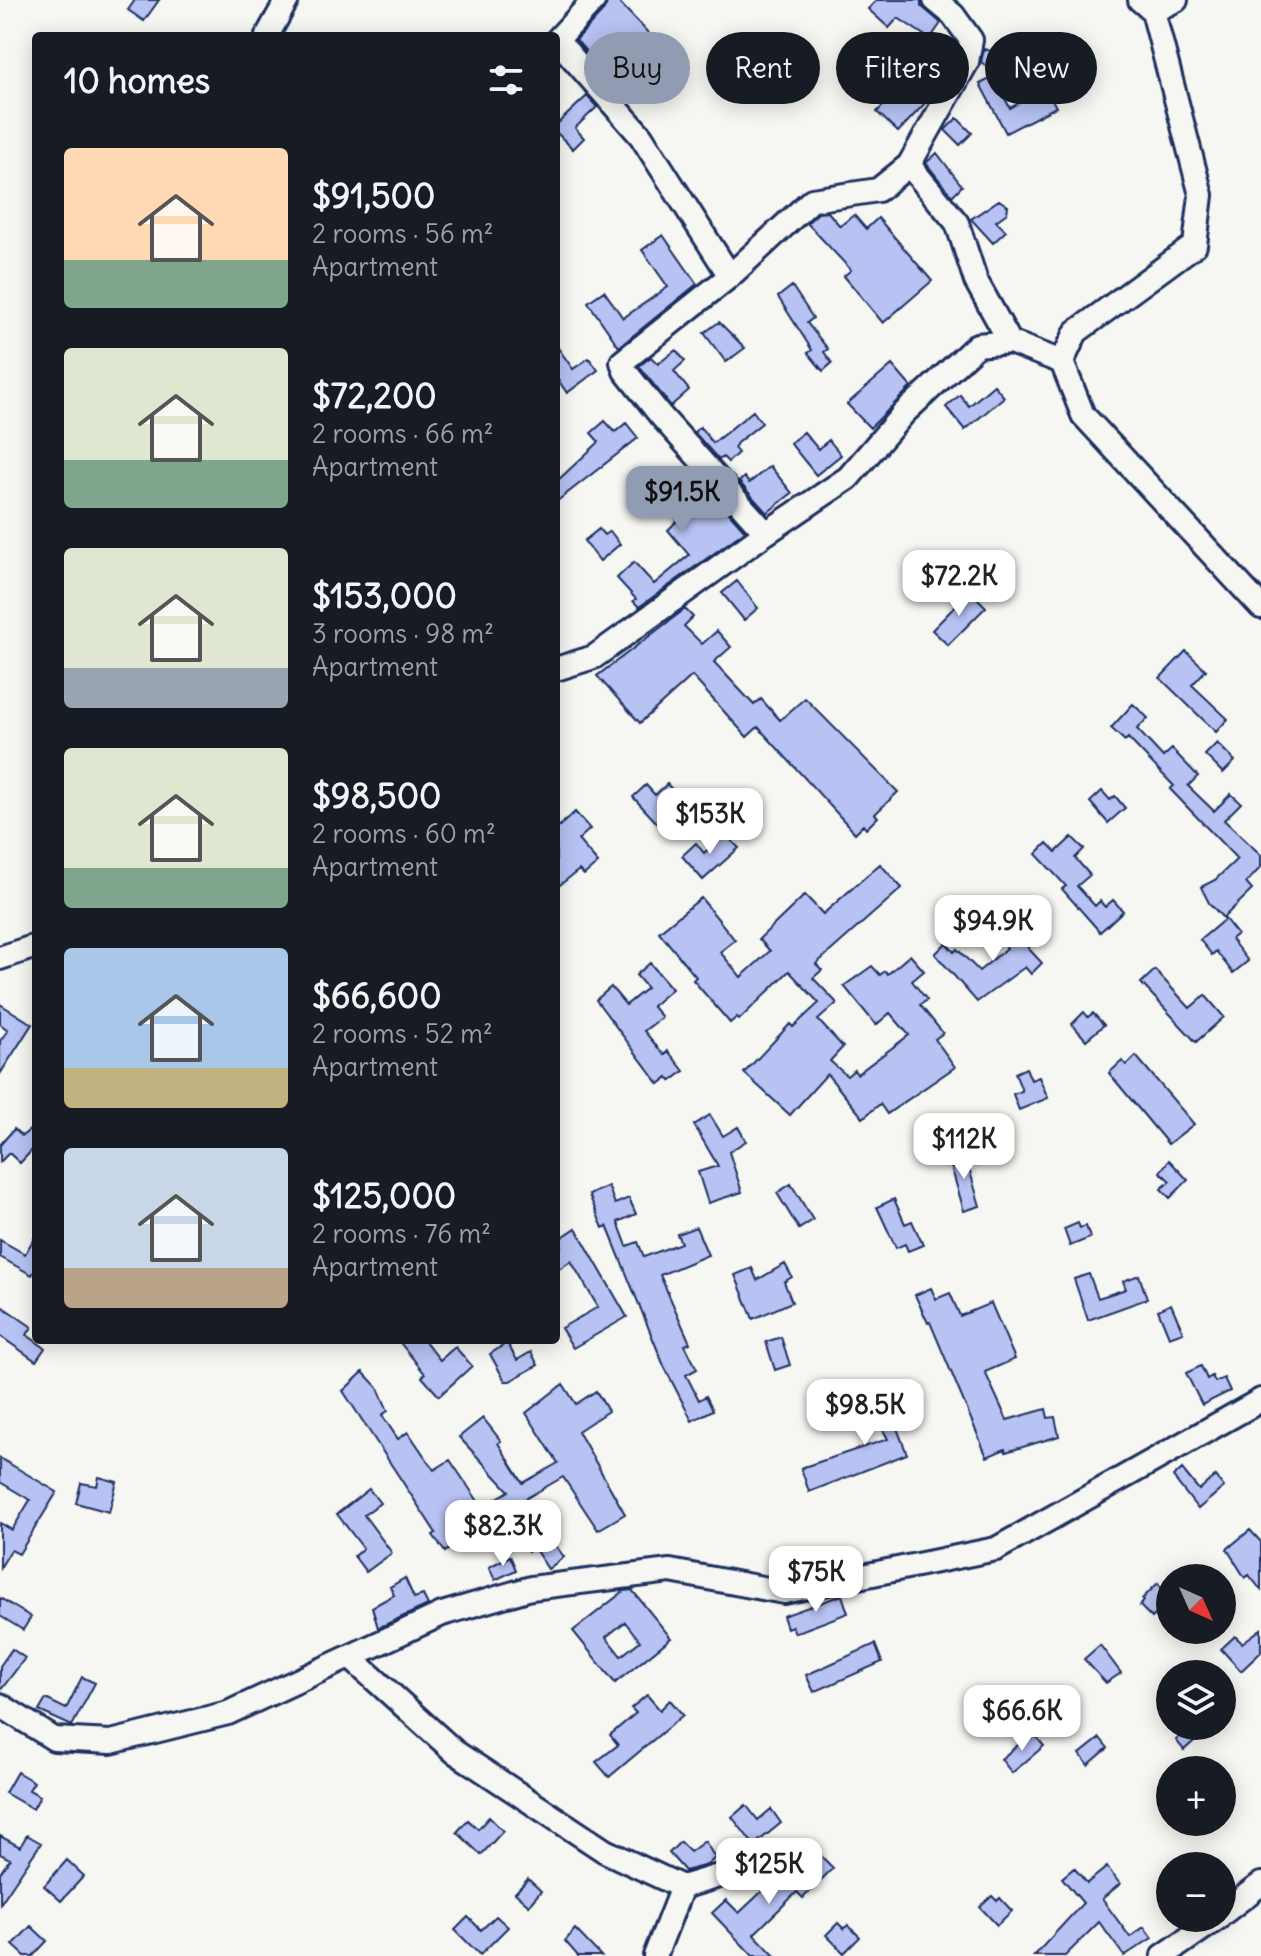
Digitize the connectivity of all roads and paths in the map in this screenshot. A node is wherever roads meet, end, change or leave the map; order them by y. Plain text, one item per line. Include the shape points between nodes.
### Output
1 (287, 0) edge
2 (594, 0) edge
3 (935, 0) edge
4 (1176, 0) edge
5 (1146, 6) edge
6 (269, 32) edge
7 (560, 37) edge
8 (560, 43) edge
9 (909, 165) junction
10 (730, 276) junction
11 (1010, 342) junction
12 (1062, 362) junction
13 (766, 533) junction
14 (1261, 607) edge
15 (560, 668) edge
16 (32, 947) edge
17 (0, 958) edge
18 (1261, 1400) edge
19 (350, 1657) junction
20 (0, 1705) edge
21 (779, 1858) dead end
22 (1261, 1884) edge
23 (682, 1887) junction
24 (1236, 1904) edge
25 (1197, 1932) edge
26 (655, 1956) edge
27 (1163, 1956) edge

1 - 6 street
2 - 7 street
3 - 9 street via 971,40 967,62
4 - 5 street
5 - 12 street via 1201,195 1195,245 1076,332
8 - 10 street via 641,136
9 - 10 street via 878,190 812,200
9 - 11 street via 957,223 976,281
10 - 13 street via 622,362 661,416
11 - 12 street
11 - 13 street via 977,345 904,413 848,478
12 - 14 street via 1083,415
13 - 15 street via 594,657
16 - 17 street
18 - 19 street via 996,1549 784,1592 670,1571 531,1588 442,1614
19 - 20 street via 228,1713 111,1742 54,1739
19 - 23 street via 455,1752 605,1851
21 - 23 street
22 - 24 street
23 - 26 street
25 - 27 street

